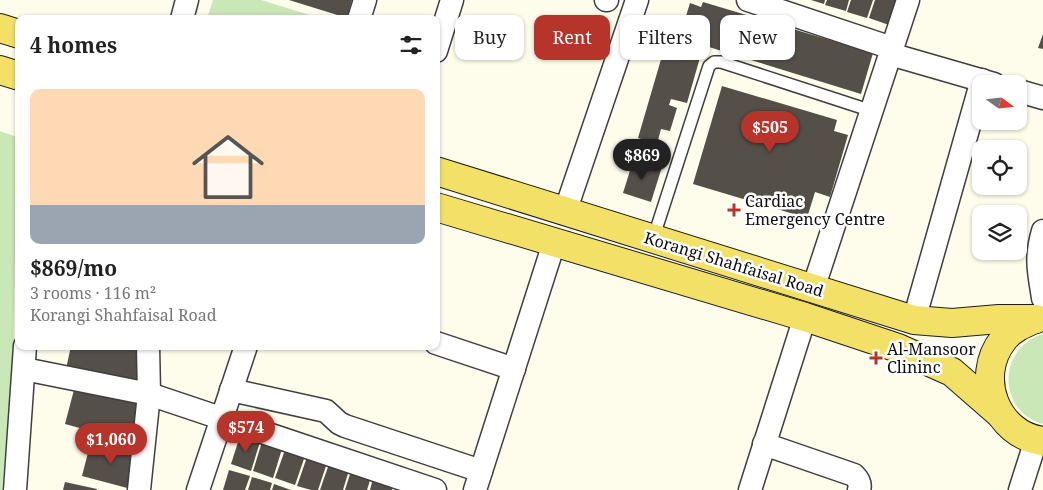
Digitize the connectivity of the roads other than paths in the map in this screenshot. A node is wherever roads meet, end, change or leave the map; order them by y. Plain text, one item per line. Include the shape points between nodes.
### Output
1 (187, 0) edge
2 (365, 0) edge
3 (452, 0) edge
4 (638, 0) edge
5 (748, 0) edge
6 (908, 0) edge
7 (183, 15) edge
8 (360, 15) edge
9 (0, 28) edge
10 (15, 33) edge
11 (440, 38) edge
12 (891, 51) junction
13 (0, 70) edge
14 (15, 75) edge
15 (972, 77) edge
16 (1028, 94) edge
17 (1043, 98) edge
18 (872, 111) junction
19 (973, 130) edge
20 (440, 172) edge
21 (440, 208) edge
22 (565, 212) junction
23 (1043, 231) edge
24 (653, 239) junction
25 (554, 243) junction
26 (813, 289) junction
27 (1041, 312) edge
28 (805, 317) junction
29 (914, 320) junction
30 (440, 344) edge
31 (25, 350) edge
32 (148, 350) edge
33 (245, 350) edge
34 (514, 369) junction
35 (24, 370) junction
36 (231, 390) junction
37 (149, 394) junction
38 (998, 413) junction
39 (221, 419) junction
40 (1040, 440) edge
41 (764, 444) junction
42 (478, 480) edge
43 (15, 490) edge
44 (139, 490) edge
45 (198, 490) edge
46 (436, 490) edge
47 (750, 490) edge
48 (859, 490) edge
49 (1020, 490) edge

1 - 7 street
2 - 8 street
3 - 11 street
4 - 22 street
5 - 12 street
6 - 12 street
9 - 10 main road
12 - 15 street
12 - 18 street
13 - 14 main road
16 - 17 street
18 - 24 lane via 714,62 709,66
18 - 26 street
19 - 29 street
20 - 22 main road, Korangi Shahfaisal Road
21 - 25 main road, Korangi Shahfaisal Road
22 - 24 main road, Korangi Shahfaisal Road
23 - 27 street via 1038,249
24 - 26 main road, Korangi Shahfaisal Road
25 - 28 main road, Korangi Shahfaisal Road
25 - 34 street
26 - 29 main road, Korangi Shahfaisal Road
27 - 29 main road, Korangi Shahfaisal Road via 952,323
27 - 38 main road via 1003,339 993,356 989,375 991,395
28 - 38 main road, Korangi Shahfaisal Road via 898,348 952,372
28 - 41 street
30 - 34 street
31 - 35 street
32 - 37 street
33 - 36 street
34 - 42 street
35 - 37 street
35 - 43 street
36 - 39 street
36 - 42 street via 326,411 345,426
37 - 39 street
37 - 44 street
38 - 40 main road, Korangi Shahfaisal Road via 1022,434
39 - 45 street
39 - 46 street
40 - 49 street
41 - 47 street
41 - 48 street via 854,475

